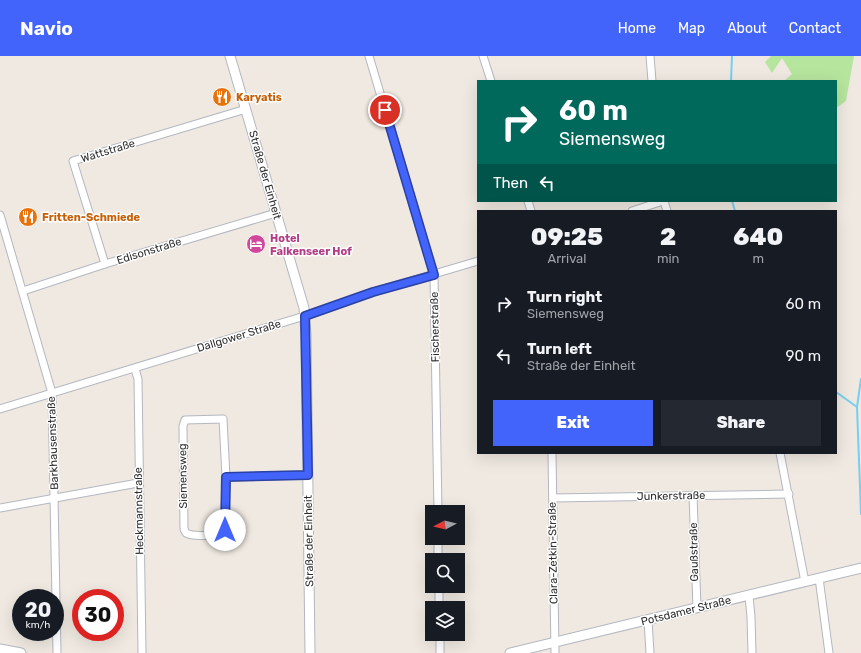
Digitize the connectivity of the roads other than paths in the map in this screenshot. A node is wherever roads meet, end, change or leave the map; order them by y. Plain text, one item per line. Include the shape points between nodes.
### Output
1 (230, 56) edge
2 (369, 56) edge
3 (483, 56) edge
4 (650, 56) edge
5 (491, 80) edge
6 (652, 80) edge
7 (246, 109) junction
8 (660, 202) edge
9 (635, 210) edge
10 (276, 213) junction
11 (0, 215) edge
12 (477, 261) edge
13 (105, 264) junction
14 (434, 275) junction
15 (23, 291) junction
16 (305, 316) junction
17 (135, 369) junction
18 (52, 393) junction
19 (0, 409) edge
20 (552, 454) edge
21 (780, 454) edge
22 (308, 475) junction
23 (226, 477) junction
24 (138, 483) junction
25 (789, 494) junction
26 (693, 496) junction
27 (54, 498) junction
28 (552, 498) junction
29 (438, 505) edge
30 (0, 508) edge
31 (861, 568) edge
32 (819, 578) junction
33 (805, 582) junction
34 (749, 596) junction
35 (696, 608) junction
36 (648, 620) junction
37 (440, 641) edge
38 (555, 642) junction
39 (0, 649) edge
40 (21, 653) edge
41 (57, 653) edge
42 (142, 653) edge
43 (310, 653) edge
44 (440, 653) edge
45 (510, 653) edge
46 (555, 653) edge
47 (650, 653) edge
48 (752, 653) edge
49 (830, 653) edge

1 - 7 street, Straße der Einheit
2 - 14 street, Fischerstraße
3 - 5 street
4 - 6 street
7 - 10 street, Straße der Einheit
7 - 13 street, Wattstraße via 73,161
8 - 9 street
10 - 13 street, Edisonstraße
10 - 16 street, Straße der Einheit
11 - 15 street, Barkhausenstraße
12 - 14 street, Dallgower Straße
13 - 15 street, Edisonstraße
14 - 16 street, Dallgower Straße via 373,292
14 - 29 street, Fischerstraße
15 - 18 street, Barkhausenstraße
16 - 17 street, Dallgower Straße
16 - 22 street, Straße der Einheit
17 - 18 street, Dallgower Straße
17 - 24 street, Heckmannstraße via 138,379
18 - 19 street, Dallgower Straße
18 - 27 street, Barkhausenstraße
20 - 28 street, Clara-Zetkin-Straße
21 - 25 street
22 - 23 street
22 - 43 street, Straße der Einheit
23 - 23 street, Siemensweg via 223,419 185,420 183,426 186,533 218,534 225,530
24 - 27 street
24 - 42 street, Heckmannstraße
25 - 26 street, Junkerstraße
25 - 33 street
26 - 28 street, Junkerstraße
26 - 35 street, Gaußstraße
27 - 30 street
27 - 41 street, Barkhausenstraße
28 - 38 street, Clara-Zetkin-Straße
31 - 32 street, Potsdamer Straße
32 - 33 street, Potsdamer Straße
32 - 49 street
33 - 34 street, Potsdamer Straße
34 - 35 street, Potsdamer Straße
34 - 48 street
35 - 36 street, Potsdamer Straße
36 - 38 street, Potsdamer Straße
36 - 47 street
37 - 44 street
38 - 45 street, Potsdamer Straße
38 - 46 street, Clara-Zetkin-Straße
39 - 40 street

